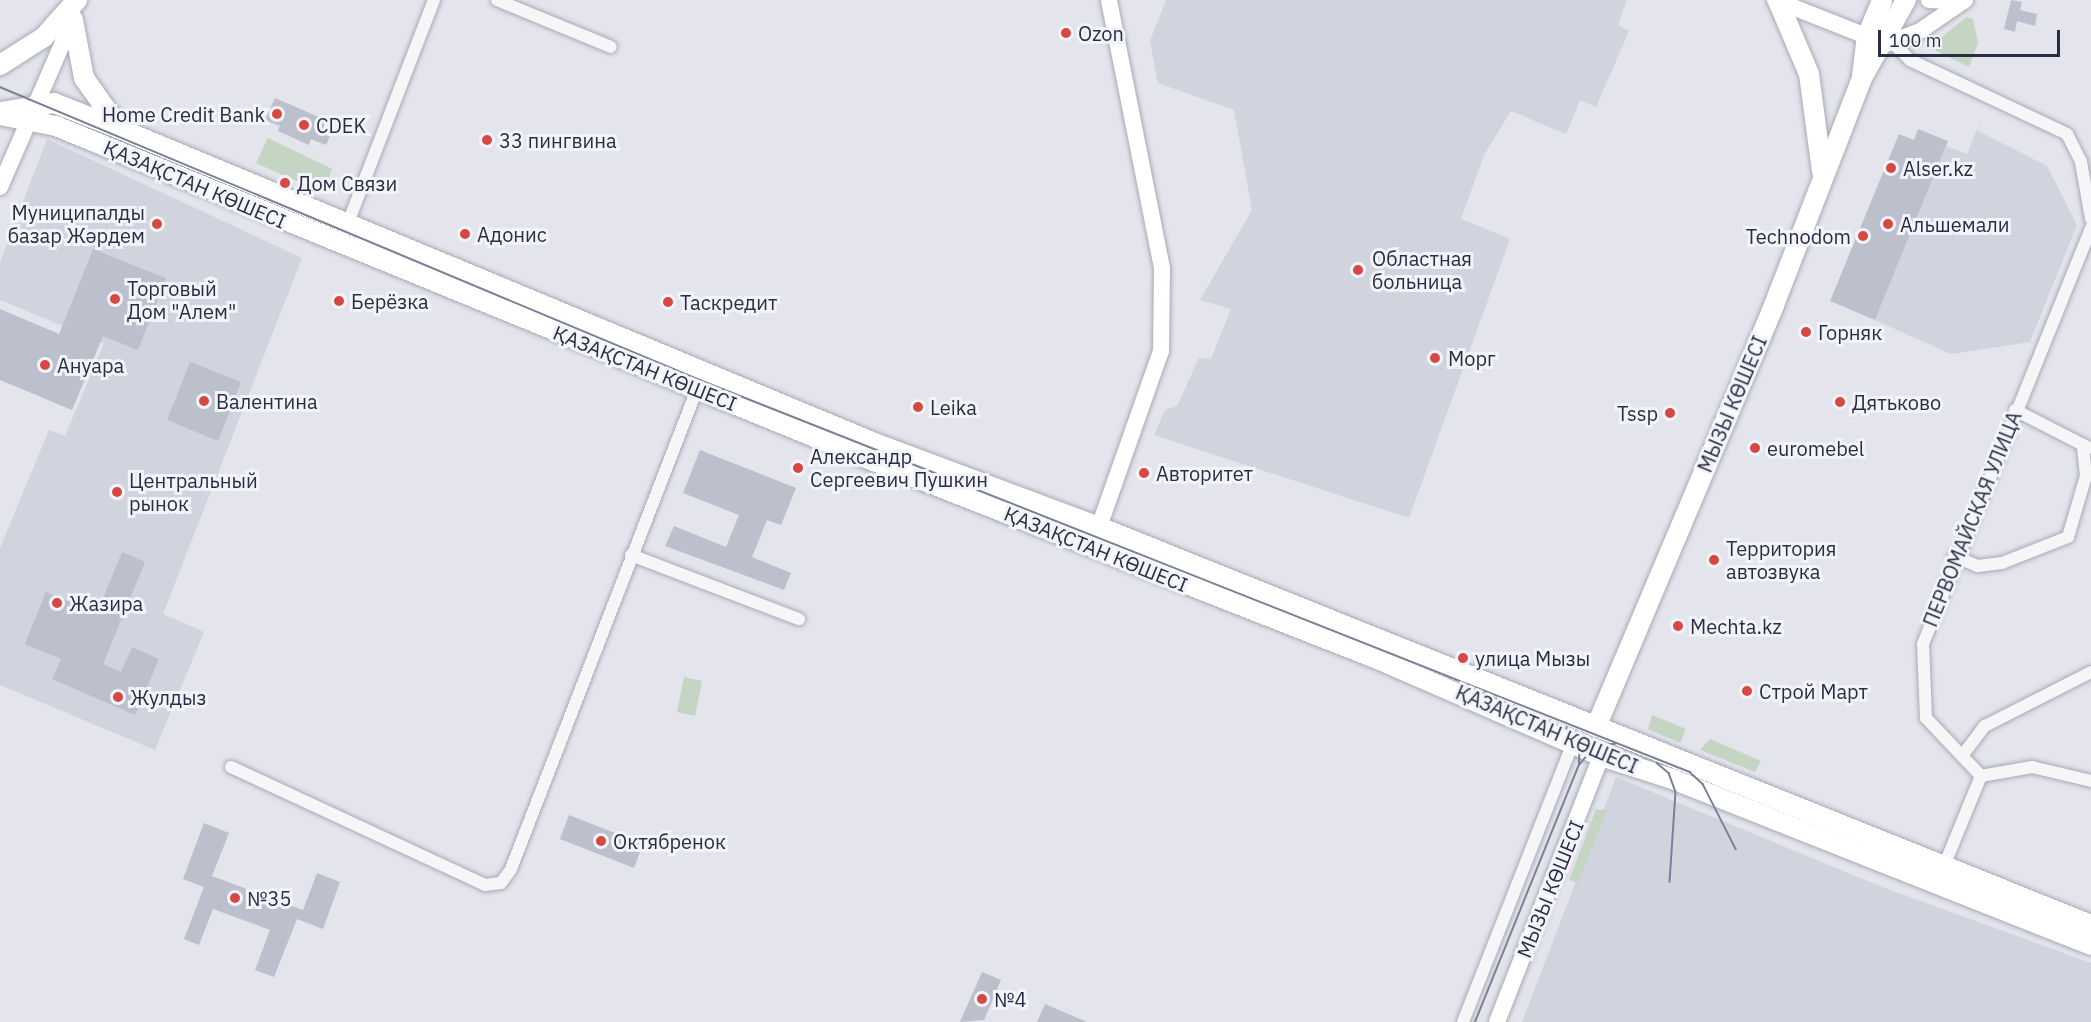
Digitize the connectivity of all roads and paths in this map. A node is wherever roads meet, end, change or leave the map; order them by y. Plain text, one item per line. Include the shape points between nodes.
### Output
1 (77, 0) edge
2 (82, 0) edge
3 (434, 0) edge
4 (497, 0) edge
5 (1109, 0) edge
6 (1779, 0) edge
7 (1882, 0) edge
8 (1906, 0) edge
9 (1929, 0) edge
10 (1964, 1) edge
11 (73, 20) junction
12 (1867, 36) junction
13 (1890, 44) junction
14 (611, 47) dead end
15 (0, 64) edge
16 (1862, 78) junction
17 (0, 113) edge
18 (31, 113) junction
19 (120, 129) junction
20 (1822, 177) junction
21 (0, 187) edge
22 (2091, 219) edge
23 (348, 224) junction
24 (2091, 228) edge
25 (340, 244) junction
26 (592, 324) junction
27 (584, 343) junction
28 (700, 380) junction
29 (2015, 410) junction
30 (2087, 447) edge
31 (1099, 527) junction
32 (1092, 548) junction
33 (631, 555) junction
34 (1954, 556) junction
35 (799, 618) dead end
36 (1383, 651) junction
37 (2091, 672) edge
38 (1610, 695) junction
39 (1562, 713) junction
40 (1596, 727) junction
41 (1574, 740) junction
42 (1629, 740) junction
43 (1601, 756) junction
44 (1962, 756) junction
45 (231, 767) dead end
46 (1981, 776) junction
47 (2091, 781) edge
48 (1779, 800) junction
49 (1771, 818) junction
50 (1944, 866) junction
51 (1928, 880) junction
52 (2091, 925) edge
53 (2091, 945) edge
54 (1463, 1022) edge
55 (1497, 1022) edge

1 - 15 main road via 44,37
2 - 11 street
3 - 23 street
4 - 14 street
5 - 31 street via 1162,268 1161,351
6 - 12 street
6 - 20 main road via 1809,74
7 - 12 main road
8 - 13 main road
9 - 10 street
10 - 13 street
11 - 18 street
11 - 19 main road via 84,78
12 - 13 street
12 - 16 main road
13 - 16 main road
13 - 22 street via 1910,60 2067,134 2081,162
16 - 20 main road, МЫЗЫ КӨШЕСІ
17 - 18 main road, ҚАЗАҚСТАН КӨШЕСІ
18 - 19 main road, ҚАЗАҚСТАН КӨШЕСІ via 54,103
18 - 21 street
18 - 25 main road, ҚАЗАҚСТАН КӨШЕСІ
19 - 23 main road, ҚАЗАҚСТАН КӨШЕСІ
20 - 38 main road, МЫЗЫ КӨШЕСІ
23 - 25 street
23 - 26 main road, ҚАЗАҚСТАН КӨШЕСІ
24 - 29 street, ПЕРВОМАЙСКАЯ УЛИЦА
25 - 27 main road, ҚАЗАҚСТАН КӨШЕСІ
26 - 27 main road
26 - 28 main road, ҚАЗАҚСТАН КӨШЕСІ
27 - 28 main road, ҚАЗАҚСТАН КӨШЕСІ
28 - 31 main road, ҚАЗАҚСТАН КӨШЕСІ
28 - 32 main road, ҚАЗАҚСТАН КӨШЕСІ
28 - 33 street
29 - 30 street
29 - 34 street, ПЕРВОМАЙСКАЯ УЛИЦА
30 - 34 street via 2086,476 2068,537 2002,563 1978,566
31 - 32 main road
31 - 36 main road, ҚАЗАҚСТАН КӨШЕСІ
32 - 36 main road, ҚАЗАҚСТАН КӨШЕСІ
33 - 35 street
33 - 45 street via 512,869 501,883 485,885
34 - 44 street, ПЕРВОМАЙСКАЯ УЛИЦА via 1923,645 1922,699 1926,718
36 - 39 main road, ҚАЗАҚСТАН КӨШЕСІ
36 - 41 main road, ҚАЗАҚСТАН КӨШЕСІ
37 - 44 street via 1985,726
38 - 39 main road via 1587,709
38 - 40 main road, МЫЗЫ КӨШЕСІ
38 - 42 main road via 1613,717
39 - 40 main road, ҚАЗАҚСТАН КӨШЕСІ
40 - 42 main road, ҚАЗАҚСТАН КӨШЕСІ
40 - 43 main road
41 - 43 main road, ҚАЗАҚСТАН КӨШЕСІ
41 - 54 street
42 - 48 main road, ҚАЗАҚСТАН КӨШЕСІ
43 - 49 main road, ҚАЗАҚСТАН КӨШЕСІ
43 - 55 street, МЫЗЫ КӨШЕСІ
44 - 46 street, ПЕРВОМАЙСКАЯ УЛИЦА
46 - 47 street via 2032,767
46 - 50 street
48 - 49 main road
48 - 50 main road, ҚАЗАҚСТАН КӨШЕСІ
49 - 51 main road, ҚАЗАҚСТАН КӨШЕСІ
50 - 51 main road
50 - 52 main road, ҚАЗАҚСТАН КӨШЕСІ
51 - 53 main road, ҚАЗАҚСТАН КӨШЕСІ

